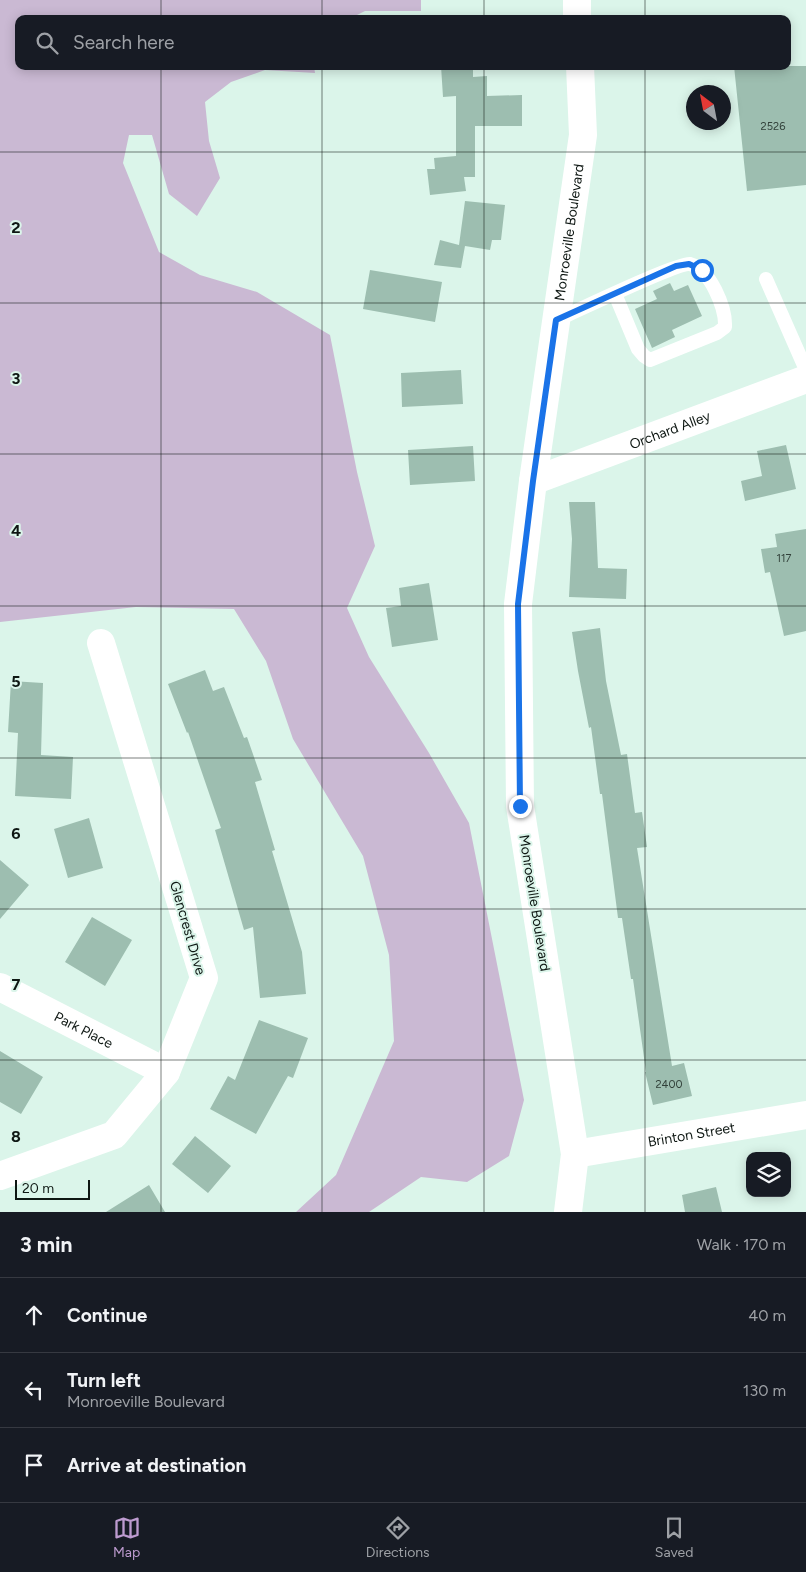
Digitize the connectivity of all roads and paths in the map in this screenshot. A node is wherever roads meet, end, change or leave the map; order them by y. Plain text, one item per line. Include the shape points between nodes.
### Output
1 (576, 0) edge
2 (577, 15) edge
3 (580, 70) edge
4 (766, 279) dead end
5 (615, 294) junction
6 (556, 320) junction
7 (806, 370) edge
8 (806, 379) edge
9 (533, 481) junction
10 (100, 643) dead end
11 (0, 987) edge
12 (166, 1072) junction
13 (806, 1115) edge
14 (575, 1154) junction
15 (0, 1176) edge
16 (569, 1208) edge

1 - 2 street
3 - 6 street, Monroeville Boulevard via 583,135
4 - 7 lane
5 - 5 lane via 676,266 689,264 702,270 712,281 726,320 725,327 717,334 650,360 638,349
5 - 6 lane
6 - 9 street, Monroeville Boulevard
8 - 9 street, Orchard Alley
9 - 14 street, Monroeville Boulevard via 518,604 520,806
10 - 12 street, Glencrest Drive via 204,978
11 - 12 street, Park Place
12 - 15 street, Glencrest Drive via 114,1136
13 - 14 street, Brinton Street
14 - 16 street, Monroeville Boulevard

